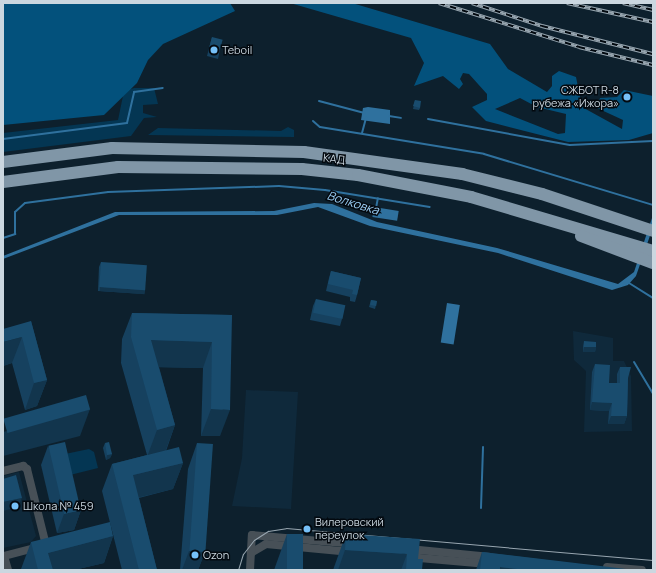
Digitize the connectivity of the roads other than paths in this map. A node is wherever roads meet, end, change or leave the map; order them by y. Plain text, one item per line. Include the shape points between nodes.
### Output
1 (3, 162) edge
2 (3, 182) edge
3 (653, 231) edge
4 (652, 259) edge
5 (3, 471) edge
6 (397, 548) edge
7 (251, 553) junction
8 (401, 556) edge
9 (600, 566) edge
10 (8, 570) edge
11 (250, 570) edge
12 (642, 570) edge

1 - 3 highway, КАД via 112,148 304,152 462,174 542,194
2 - 4 highway, КАД via 118,167 302,169 414,185 561,222 575,234 626,248
5 - 10 street via 23,466 27,469 46,545 4,556
6 - 8 street via 501,562
7 - 7 street via 266,544 364,549 252,535
7 - 11 street
9 - 12 street

